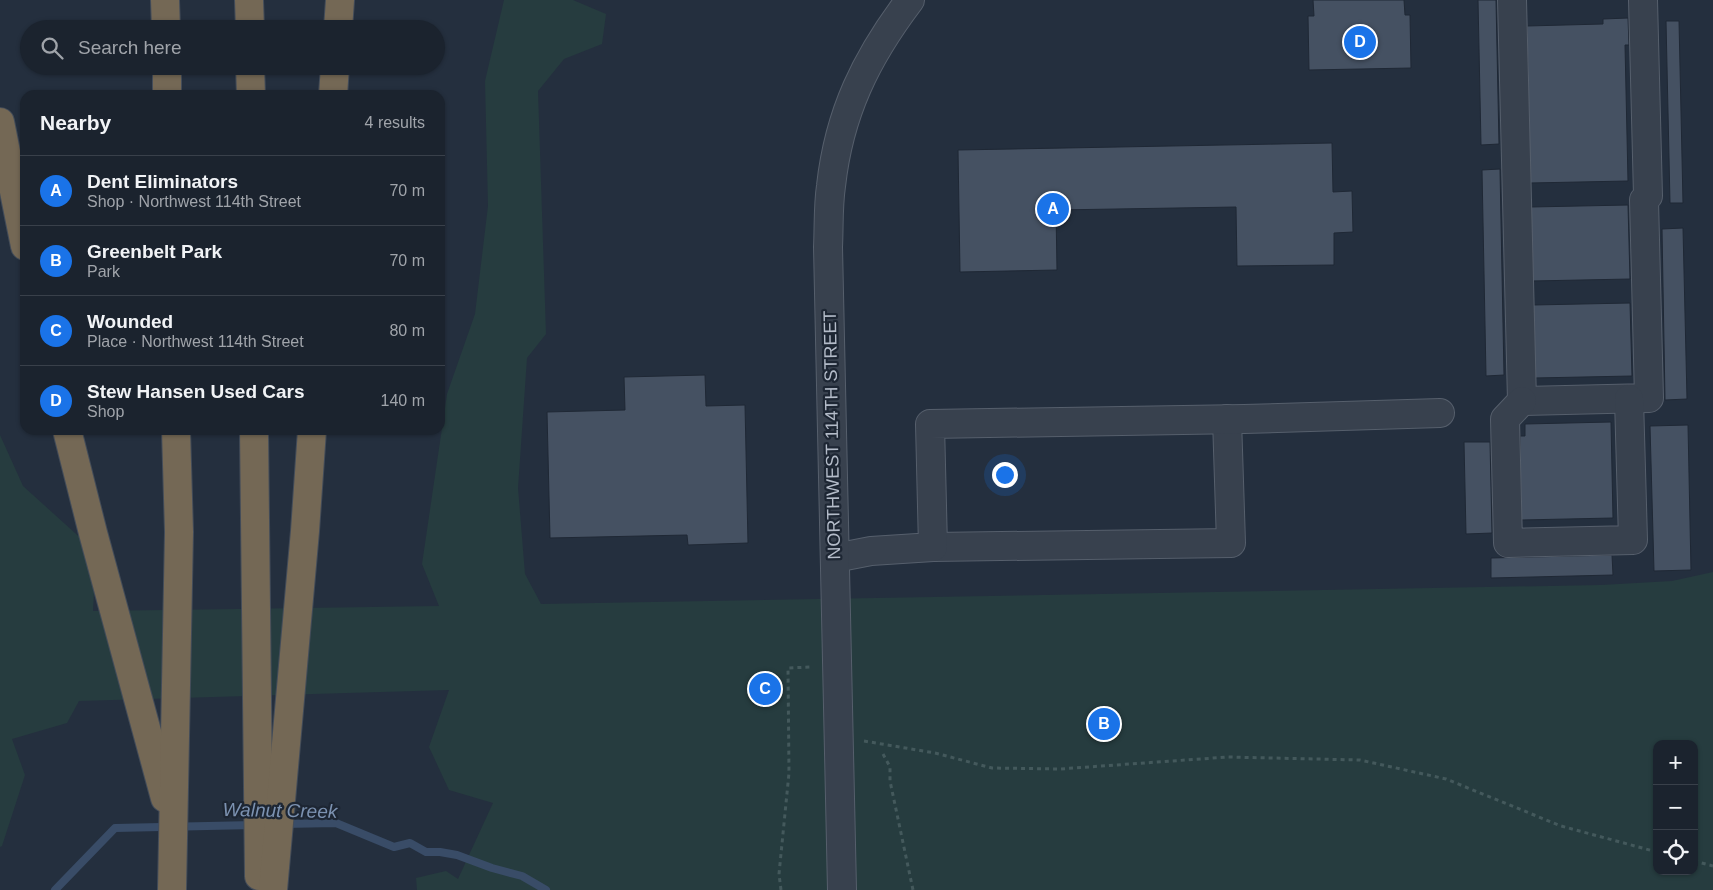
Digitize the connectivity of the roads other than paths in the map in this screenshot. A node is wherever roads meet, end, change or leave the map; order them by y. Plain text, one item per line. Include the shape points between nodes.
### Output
1 (165, 0) edge
2 (249, 0) edge
3 (340, 0) edge
4 (910, 0) edge
5 (1512, 0) edge
6 (1643, 0) edge
7 (166, 20) edge
8 (250, 20) edge
9 (339, 20) edge
10 (167, 75) edge
11 (250, 75) edge
12 (334, 75) edge
13 (167, 90) edge
14 (251, 90) edge
15 (333, 90) edge
16 (0, 122) edge
17 (20, 221) edge
18 (1630, 399) junction
19 (1522, 401) junction
20 (1440, 412) dead end
21 (1227, 419) junction
22 (68, 435) edge
23 (176, 435) edge
24 (254, 435) edge
25 (312, 435) edge
26 (933, 547) junction
27 (835, 558) junction
28 (174, 829) junction
29 (172, 890) edge
30 (259, 890) edge
31 (273, 890) edge
32 (842, 890) edge

1 - 7 highway
2 - 8 highway
3 - 9 highway
4 - 27 street, NORTHWEST 114TH STREET via 869,60 851,101 838,142 831,187 828,247
5 - 19 street
6 - 18 street via 1649,398
10 - 13 highway
11 - 14 highway
12 - 15 highway
16 - 17 highway
18 - 19 street
18 - 19 street via 1633,540 1508,543 1505,419
20 - 21 street
21 - 26 street via 930,424
21 - 26 street via 1232,543
22 - 28 highway
23 - 28 highway via 179,532
24 - 30 highway
25 - 31 highway
26 - 27 street via 871,551
27 - 32 street, NORTHWEST 114TH STREET
28 - 29 highway

